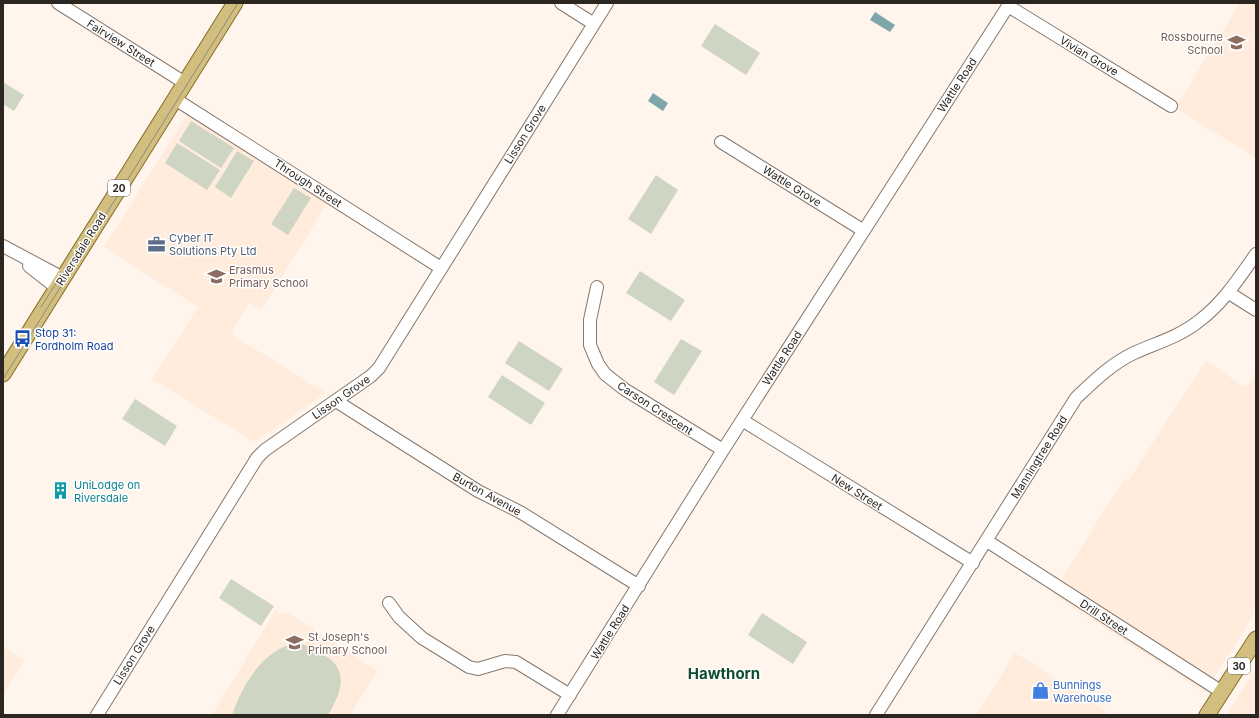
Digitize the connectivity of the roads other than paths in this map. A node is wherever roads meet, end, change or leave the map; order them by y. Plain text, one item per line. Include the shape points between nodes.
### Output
1 (58, 3) edge
2 (235, 3) edge
3 (561, 3) edge
4 (608, 3) edge
5 (1009, 5) edge
6 (594, 24) junction
7 (185, 83) junction
8 (175, 99) junction
9 (1171, 106) dead end
10 (721, 142) dead end
11 (864, 231) junction
12 (4, 247) edge
13 (1256, 254) edge
14 (441, 268) junction
15 (60, 283) junction
16 (597, 287) dead end
17 (1229, 293) junction
18 (1256, 310) edge
19 (3, 374) edge
20 (336, 401) junction
21 (742, 420) junction
22 (723, 450) junction
23 (987, 541) junction
24 (972, 563) junction
25 (639, 586) junction
26 (389, 603) dead end
27 (1256, 639) edge
28 (1222, 692) junction
29 (570, 695) junction
30 (97, 715) edge
31 (557, 715) edge
32 (876, 715) edge
33 (1208, 715) edge

1 - 7 street, Fairview Street
2 - 7 main road, Riversdale Road / 20
3 - 6 street
4 - 6 street, Lisson Grove
5 - 9 street, Vivian Grove
5 - 11 street, Wattle Road
6 - 14 street, Lisson Grove
7 - 8 main road, Riversdale Road / 20
8 - 14 street, Through Street
8 - 15 main road, Riversdale Road / 20
10 - 11 street, Wattle Grove
11 - 21 street, Wattle Road
12 - 15 street
13 - 17 street, Manningtree Road
14 - 20 street, Lisson Grove via 379,368
15 - 19 main road, Riversdale Road / 20
16 - 22 street, Carson Crescent via 590,320 590,345 605,374 624,389
17 - 18 street
17 - 23 street, Manningtree Road via 1199,321 1166,341 1133,354 1104,371 1076,398
20 - 25 street, Burton Avenue via 478,491 520,512
20 - 30 street, Lisson Grove via 256,458
21 - 22 street, Wattle Road
21 - 24 street, New Street
22 - 25 street, Wattle Road
23 - 24 street, Manningtree Road
23 - 28 street, Drill Street
24 - 32 street, Manningtree Road
25 - 29 street, Wattle Road
26 - 29 street via 399,617 422,638 469,667 478,669 505,661 516,662
27 - 28 main road, 30
28 - 33 main road, 30
29 - 31 street, Wattle Road

